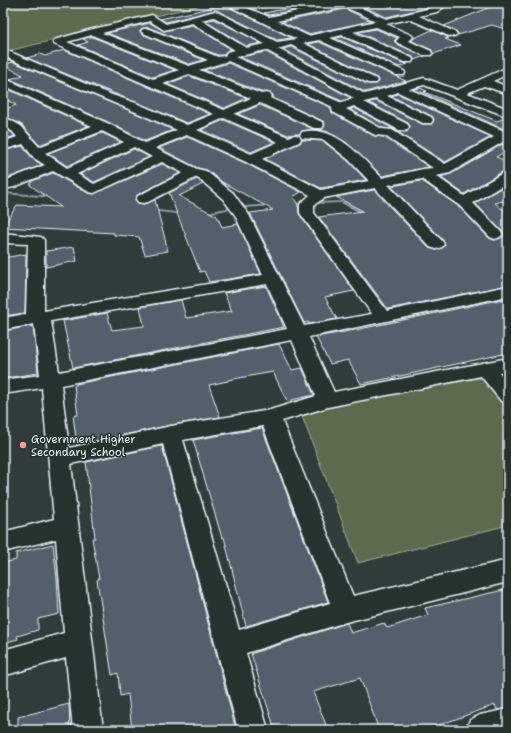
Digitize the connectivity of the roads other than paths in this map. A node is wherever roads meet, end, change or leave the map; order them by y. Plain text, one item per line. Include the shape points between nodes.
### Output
1 (227, 3) edge
2 (345, 3) edge
3 (445, 3) edge
4 (419, 6) dead end
5 (434, 10) junction
6 (293, 15) junction
7 (410, 16) junction
8 (192, 20) junction
9 (268, 20) junction
10 (306, 22) dead end
11 (381, 23) junction
12 (164, 26) junction
13 (344, 27) junction
14 (92, 32) junction
15 (320, 33) junction
16 (452, 34) dead end
17 (306, 40) junction
18 (292, 42) junction
19 (272, 47) junction
20 (243, 51) junction
21 (3, 52) edge
22 (427, 53) dead end
23 (229, 58) junction
24 (217, 60) junction
25 (408, 60) dead end
26 (188, 71) junction
27 (507, 72) edge
28 (400, 73) dead end
29 (3, 81) edge
30 (372, 81) dead end
31 (484, 82) junction
32 (154, 83) junction
33 (293, 85) junction
34 (400, 89) junction
35 (508, 91) edge
36 (457, 94) junction
37 (377, 96) junction
38 (260, 98) junction
39 (359, 100) junction
40 (336, 109) junction
41 (506, 112) dead end
42 (223, 115) junction
43 (3, 120) edge
44 (103, 126) junction
45 (403, 127) junction
46 (184, 130) junction
47 (379, 132) junction
48 (306, 135) junction
49 (506, 135) edge
50 (25, 139) junction
51 (288, 142) junction
52 (140, 145) junction
53 (3, 146) edge
54 (37, 152) junction
55 (162, 157) junction
56 (250, 160) junction
57 (61, 170) junction
58 (445, 170) junction
59 (194, 173) junction
60 (423, 173) junction
61 (508, 176) edge
62 (379, 183) junction
63 (9, 184) dead end
64 (143, 199) dead end
65 (313, 200) junction
66 (464, 202) junction
67 (495, 234) dead end
68 (3, 238) edge
69 (436, 244) dead end
70 (273, 278) junction
71 (508, 291) edge
72 (383, 317) junction
73 (39, 318) junction
74 (3, 324) edge
75 (298, 333) junction
76 (508, 364) edge
77 (486, 369) junction
78 (52, 380) junction
79 (3, 387) edge
80 (508, 396) edge
81 (328, 400) junction
82 (270, 417) junction
83 (171, 434) junction
84 (60, 458) junction
85 (66, 526) junction
86 (3, 542) edge
87 (508, 571) edge
88 (346, 610) junction
89 (78, 642) junction
90 (230, 645) junction
91 (3, 663) edge
92 (508, 723) edge
93 (88, 730) edge
94 (253, 730) edge
95 (480, 730) edge

1 - 9 street
2 - 6 street
2 - 11 street
3 - 5 street
4 - 5 street
5 - 7 street
6 - 9 street
6 - 10 street
7 - 11 street
7 - 16 street
8 - 12 street
8 - 19 street via 216,14
8 - 20 street
9 - 17 street
11 - 13 street via 358,28
11 - 22 street via 408,37 401,41
12 - 14 street via 152,18
12 - 24 street via 146,31
13 - 15 street via 333,34
13 - 25 street
14 - 26 street
14 - 32 street via 58,42
15 - 17 street
15 - 28 street
17 - 18 street
18 - 19 street
18 - 30 street
19 - 20 street
19 - 39 street
20 - 23 street via 231,54
21 - 46 street
23 - 24 street
23 - 33 street
24 - 26 street
26 - 32 street
26 - 38 street
27 - 31 street
29 - 44 street
31 - 35 street
31 - 36 street
32 - 42 street
33 - 38 street
33 - 40 street via 337,104
34 - 36 street via 424,81
34 - 37 street
34 - 49 street via 468,121
36 - 41 street
37 - 39 street
37 - 45 street via 426,120
38 - 42 street
38 - 48 street via 318,125 305,132
39 - 40 street
39 - 45 street
40 - 47 street
42 - 46 street
42 - 51 street
43 - 50 street via 17,129
44 - 52 street
44 - 54 street
45 - 47 street
46 - 52 street
46 - 56 street
47 - 58 street via 388,133
48 - 51 street
48 - 62 street via 327,138 354,157
49 - 58 street
50 - 53 street
50 - 54 street
51 - 56 street
52 - 55 street
52 - 57 street
54 - 57 street
55 - 57 street via 94,189
55 - 59 street
56 - 65 street via 301,184
57 - 63 street
58 - 60 street
59 - 64 street
59 - 70 street via 201,174 228,196 242,215
60 - 62 street
60 - 66 street
61 - 66 street
62 - 65 street
62 - 69 street
65 - 72 street via 307,214
66 - 67 street
68 - 73 street via 36,240
70 - 73 street
70 - 75 street
71 - 72 street
72 - 75 street
73 - 74 street
73 - 78 street
75 - 78 street
75 - 81 street
76 - 77 street
77 - 80 street
77 - 81 street
78 - 79 street
78 - 84 street
81 - 82 street
82 - 83 street
82 - 88 street
83 - 84 street
83 - 90 street
84 - 85 street
85 - 86 street
85 - 89 street
87 - 88 street
88 - 90 street
89 - 91 street
89 - 93 street
90 - 94 street
92 - 95 street

